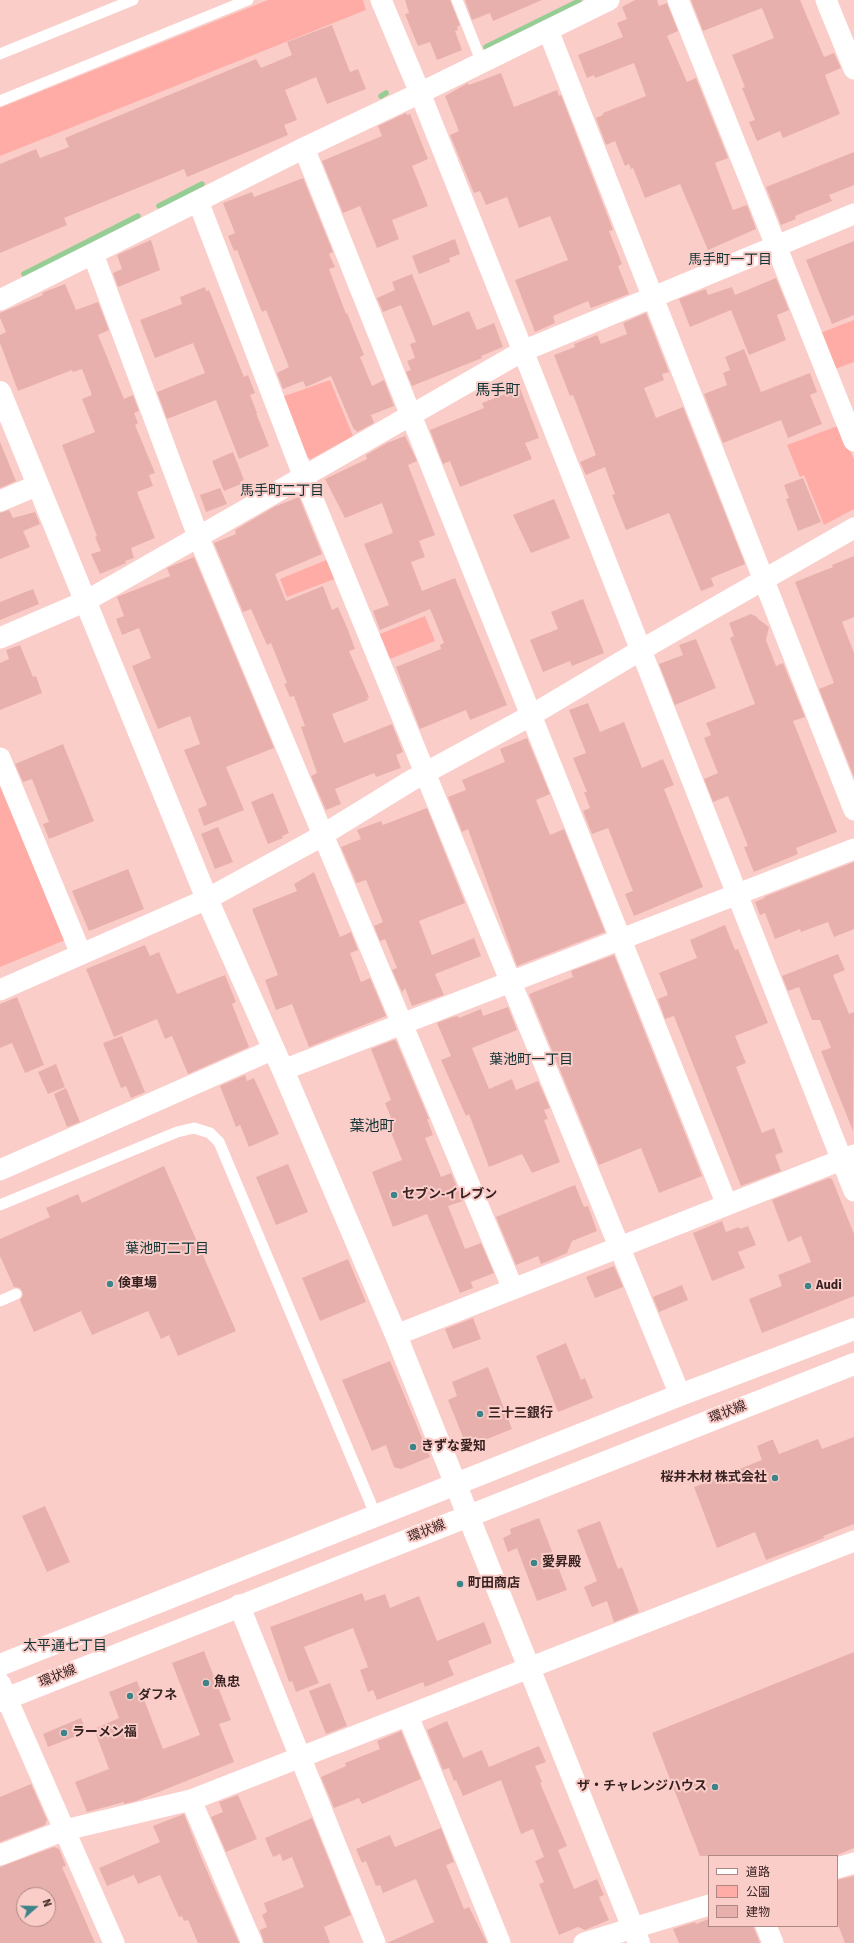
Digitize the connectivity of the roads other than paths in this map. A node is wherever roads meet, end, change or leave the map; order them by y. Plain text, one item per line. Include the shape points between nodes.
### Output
1 (133, 0) edge
2 (248, 0) edge
3 (381, 0) edge
4 (456, 0) edge
5 (609, 0) edge
6 (678, 0) edge
7 (826, 0) edge
8 (548, 30) junction
9 (0, 54) edge
10 (482, 63) junction
11 (854, 68) edge
12 (420, 93) junction
13 (0, 101) edge
14 (304, 148) junction
15 (198, 201) junction
16 (854, 214) edge
17 (778, 246) junction
18 (93, 254) junction
19 (653, 297) junction
20 (0, 300) edge
21 (523, 351) junction
22 (0, 392) edge
23 (410, 414) junction
24 (854, 441) edge
25 (303, 475) junction
26 (38, 485) junction
27 (0, 500) edge
28 (854, 528) edge
29 (198, 536) junction
30 (763, 580) junction
31 (86, 601) junction
32 (0, 638) edge
33 (640, 650) junction
34 (530, 716) junction
35 (0, 758) edge
36 (426, 773) junction
37 (854, 810) edge
38 (323, 833) junction
39 (854, 849) edge
40 (738, 896) junction
41 (207, 899) junction
42 (620, 941) junction
43 (81, 954) junction
44 (512, 982) junction
45 (0, 990) edge
46 (403, 1024) junction
47 (274, 1049) junction
48 (283, 1070) junction
49 (848, 1158) edge
50 (0, 1170) edge
51 (854, 1191) edge
52 (0, 1205) edge
53 (727, 1205) junction
54 (620, 1247) junction
55 (513, 1289) junction
56 (16, 1294) dead end
57 (0, 1301) edge
58 (854, 1329) edge
59 (396, 1335) junction
60 (854, 1364) edge
61 (680, 1395) junction
62 (456, 1485) junction
63 (376, 1516) junction
64 (469, 1516) junction
65 (854, 1541) edge
66 (239, 1605) junction
67 (0, 1665) edge
68 (529, 1669) junction
69 (2, 1694) edge
70 (408, 1716) junction
71 (300, 1758) junction
72 (191, 1800) junction
73 (64, 1830) junction
74 (0, 1855) edge
75 (854, 1863) edge
76 (838, 1868) edge
77 (708, 1905) edge
78 (766, 1927) edge
79 (636, 1935) edge
80 (114, 1943) edge
81 (252, 1943) edge
82 (375, 1943) edge
83 (500, 1943) edge
84 (584, 1943) edge
85 (772, 1943) edge

1 - 9 lane
2 - 13 lane
3 - 12 street
4 - 10 lane
5 - 8 street
6 - 17 street
7 - 11 street
8 - 10 street
8 - 19 street
10 - 12 street
12 - 14 street
12 - 21 street
14 - 15 street
14 - 23 street
15 - 18 street
15 - 25 street
16 - 17 street
17 - 19 street
17 - 24 street
18 - 20 street
18 - 29 street
19 - 21 street
19 - 30 street
21 - 23 street
21 - 33 street
22 - 26 main road
23 - 25 street
23 - 34 street
25 - 29 street
25 - 36 street
26 - 27 street
26 - 31 main road
28 - 30 street
29 - 31 street
29 - 38 street
30 - 33 street
30 - 37 street
31 - 32 street
31 - 41 main road
33 - 34 street
33 - 40 street
34 - 36 street
34 - 42 street
35 - 43 street
36 - 38 street
36 - 44 street
38 - 41 street
38 - 46 street
39 - 40 street
40 - 42 street
40 - 49 street
41 - 43 street
41 - 47 main road
42 - 44 street
42 - 53 street
43 - 45 street
44 - 46 street
44 - 54 street
46 - 48 street
46 - 55 street
47 - 48 main road
47 - 50 street
48 - 59 main road
49 - 51 street
49 - 53 street
52 - 63 lane via 177,1132 194,1128 210,1132 219,1142
53 - 54 street
54 - 55 street
54 - 61 street
55 - 59 street
56 - 57 lane
58 - 61 main road
59 - 62 main road
60 - 64 main road, 環状線
61 - 62 main road
62 - 63 main road
62 - 64 main road
63 - 67 main road
64 - 66 main road, 環状線
64 - 68 main road
65 - 68 street
66 - 69 main road, 環状線
66 - 71 street
68 - 70 street
68 - 79 main road
69 - 73 street
70 - 71 street
70 - 83 street
71 - 72 street
71 - 82 street
72 - 73 street
72 - 81 street
73 - 74 street
73 - 80 street
75 - 76 street
77 - 79 street
78 - 85 street
79 - 84 street

